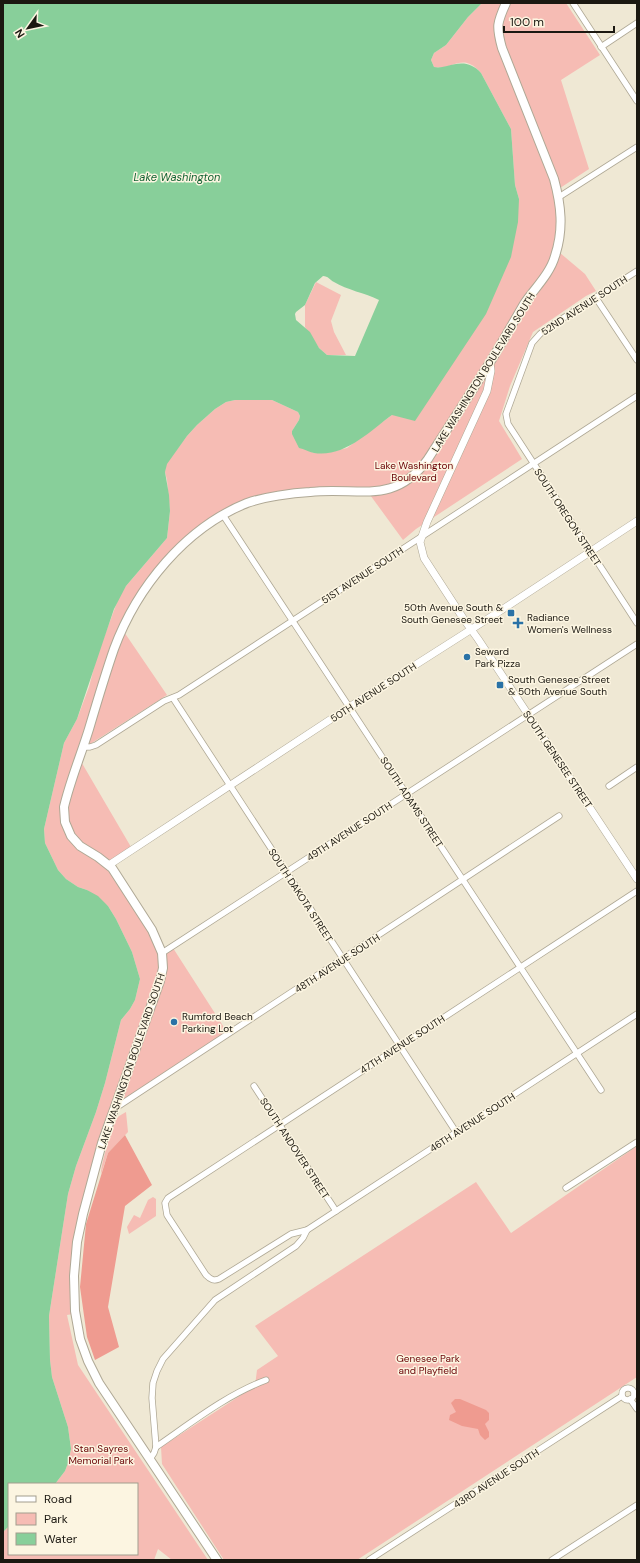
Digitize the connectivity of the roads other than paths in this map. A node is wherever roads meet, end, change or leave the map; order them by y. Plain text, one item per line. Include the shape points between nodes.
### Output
1 (506, 3) edge
2 (572, 3) edge
3 (637, 23) edge
4 (601, 47) junction
5 (637, 101) edge
6 (637, 147) edge
7 (559, 197) junction
8 (637, 271) edge
9 (596, 298) junction
10 (637, 360) edge
11 (490, 362) junction
12 (637, 396) edge
13 (507, 409) joint
14 (533, 464) junction
15 (223, 515) junction
16 (637, 521) edge
17 (421, 537) junction
18 (590, 552) junction
19 (293, 620) junction
20 (637, 623) edge
21 (471, 628) junction
22 (637, 644) edge
23 (173, 698) junction
24 (350, 706) junction
25 (528, 714) junction
26 (84, 747) junction
27 (637, 767) edge
28 (230, 786) junction
29 (609, 786) dead end
30 (407, 794) junction
31 (559, 816) dead end
32 (109, 865) junction
33 (286, 873) junction
34 (637, 879) edge
35 (463, 880) junction
36 (637, 891) edge
37 (162, 953) junction
38 (343, 959) junction
39 (520, 967) junction
40 (637, 1014) edge
41 (400, 1046) junction
42 (577, 1053) junction
43 (254, 1086) dead end
44 (601, 1090) dead end
45 (114, 1109) junction
46 (279, 1124) junction
47 (456, 1132) junction
48 (637, 1142) edge
49 (566, 1188) dead end
50 (336, 1211) junction
51 (307, 1230) junction
52 (219, 1279) joint
53 (266, 1380) dead end
54 (635, 1388) edge
55 (622, 1396) junction
56 (630, 1399) junction
57 (637, 1409) edge
58 (156, 1447) junction
59 (150, 1459) junction
60 (637, 1504) edge
61 (217, 1560) edge
62 (369, 1560) edge
63 (552, 1560) edge

1 - 7 main road, LAKE WASHINGTON BOULEVARD SOUTH via 499,20 498,34
2 - 4 street
3 - 4 street
4 - 5 street
6 - 7 street
7 - 11 main road, LAKE WASHINGTON BOULEVARD SOUTH via 561,229 555,258
8 - 9 street, 52ND AVENUE SOUTH
9 - 10 street
9 - 13 street, 52ND AVENUE SOUTH via 536,338
11 - 15 main road, LAKE WASHINGTON BOULEVARD SOUTH via 428,459 420,470 402,484 384,491 312,491 291,494 249,503
11 - 17 street via 487,391
12 - 14 street, 51ST AVENUE SOUTH
13 - 14 street, SOUTH OREGON STREET via 508,424
14 - 17 street, 51ST AVENUE SOUTH
14 - 18 street, SOUTH OREGON STREET
15 - 19 street, SOUTH ADAMS STREET
15 - 26 main road, LAKE WASHINGTON BOULEVARD SOUTH via 174,553 136,603 115,648
16 - 18 street, 50TH AVENUE SOUTH
17 - 19 street, 51ST AVENUE SOUTH
17 - 21 street, SOUTH GENESEE STREET via 420,546 427,564
18 - 20 street, SOUTH OREGON STREET
18 - 21 street, 50TH AVENUE SOUTH
19 - 23 street, 51ST AVENUE SOUTH
19 - 24 street, SOUTH ADAMS STREET
21 - 24 street, 50TH AVENUE SOUTH
21 - 25 street, SOUTH GENESEE STREET
22 - 25 street, 49TH AVENUE SOUTH
23 - 26 street, 51ST AVENUE SOUTH via 164,701 96,745
23 - 28 street, SOUTH DAKOTA STREET
24 - 28 street, 50TH AVENUE SOUTH
24 - 30 street, SOUTH ADAMS STREET
25 - 30 street, 49TH AVENUE SOUTH
25 - 34 street, SOUTH GENESEE STREET
26 - 32 main road, LAKE WASHINGTON BOULEVARD SOUTH via 65,802 65,822 75,840
27 - 29 street
28 - 32 street, 50TH AVENUE SOUTH
28 - 33 street, SOUTH DAKOTA STREET
30 - 33 street, 49TH AVENUE SOUTH
30 - 35 street, SOUTH ADAMS STREET
31 - 35 street, 48TH AVENUE SOUTH
32 - 37 main road, LAKE WASHINGTON BOULEVARD SOUTH via 152,930
33 - 37 street, 49TH AVENUE SOUTH
33 - 38 street, SOUTH DAKOTA STREET
35 - 38 street, 48TH AVENUE SOUTH
35 - 39 street, SOUTH ADAMS STREET
36 - 39 street, 47TH AVENUE SOUTH
37 - 45 main road, LAKE WASHINGTON BOULEVARD SOUTH via 163,968 160,981
38 - 41 street, SOUTH DAKOTA STREET
38 - 45 street, 48TH AVENUE SOUTH
39 - 41 street, 47TH AVENUE SOUTH
39 - 42 street, SOUTH ADAMS STREET
40 - 42 street, 46TH AVENUE SOUTH
41 - 46 street, 47TH AVENUE SOUTH
41 - 47 street, SOUTH DAKOTA STREET
42 - 44 street, SOUTH ADAMS STREET
42 - 47 street, 46TH AVENUE SOUTH
43 - 46 street, SOUTH ANDOVER STREET
45 - 59 main road, LAKE WASHINGTON BOULEVARD SOUTH via 102,1143 80,1228 74,1276 75,1312 80,1339 99,1383
46 - 50 street, SOUTH ANDOVER STREET
46 - 52 street, 47TH AVENUE SOUTH via 168,1198 165,1204 167,1216 206,1275 213,1280
47 - 50 street, 46TH AVENUE SOUTH
48 - 49 street
50 - 51 street, 46TH AVENUE SOUTH
51 - 52 street, 46TH AVENUE SOUTH via 291,1234
51 - 58 street, 46TH AVENUE SOUTH via 296,1246 215,1300 163,1359 153,1383
53 - 58 street via 229,1397
54 - 55 street via 623,1390
54 - 56 street
55 - 56 street via 626,1400
55 - 62 street, 43RD AVENUE SOUTH
56 - 57 street
58 - 59 street
59 - 61 main road, LAKE WASHINGTON BOULEVARD SOUTH
60 - 63 street

